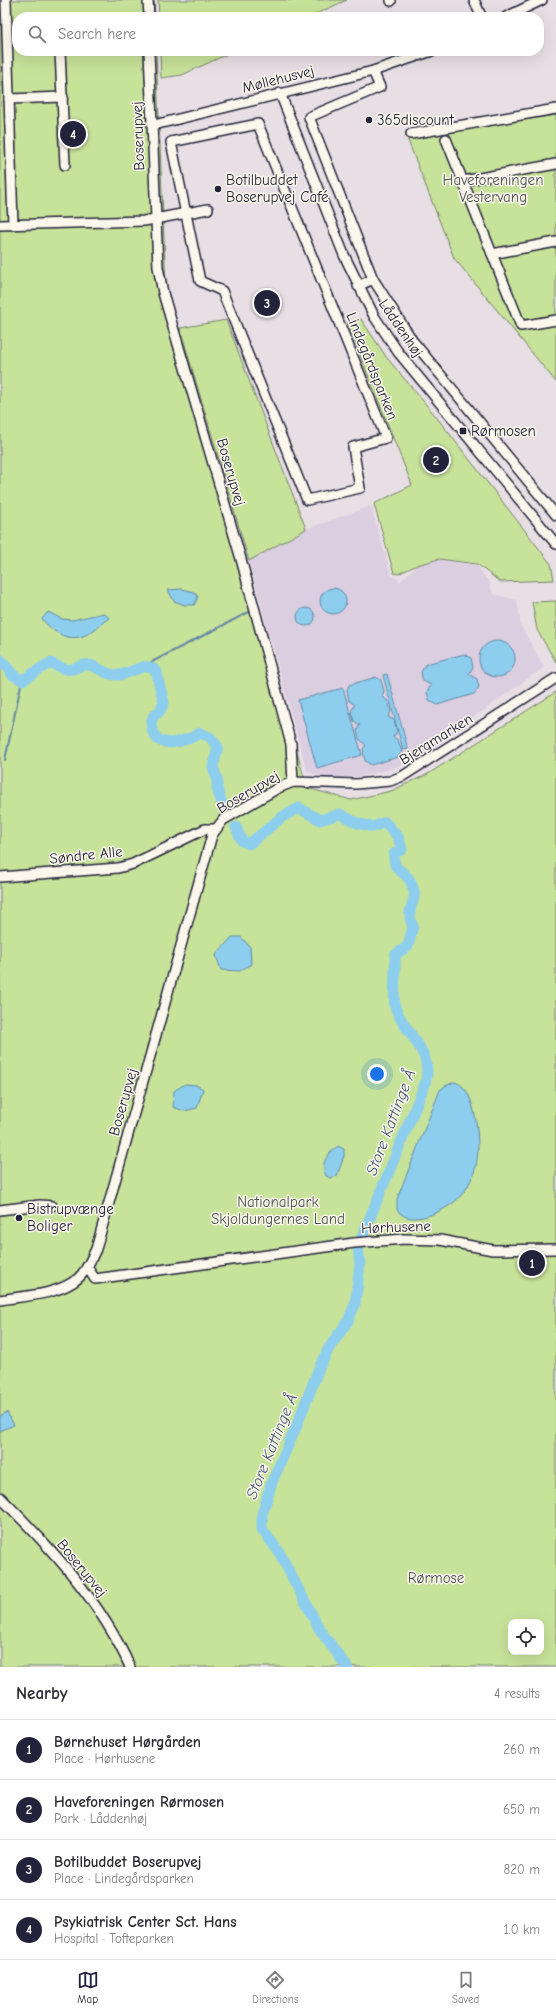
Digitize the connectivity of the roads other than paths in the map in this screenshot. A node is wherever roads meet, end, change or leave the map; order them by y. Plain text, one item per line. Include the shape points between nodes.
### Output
1 (6, 0) edge
2 (148, 0) edge
3 (474, 0) edge
4 (542, 0) edge
5 (522, 5) edge
6 (149, 12) edge
7 (479, 12) edge
8 (513, 12) edge
9 (12, 46) edge
10 (60, 56) edge
11 (150, 56) edge
12 (417, 56) edge
13 (373, 71) junction
14 (4, 74) edge
15 (280, 93) junction
16 (63, 97) junction
17 (9, 99) junction
18 (556, 109) edge
19 (154, 124) junction
20 (5, 126) edge
21 (411, 134) dead end
22 (446, 139) dead end
23 (556, 164) edge
24 (65, 165) dead end
25 (463, 181) junction
26 (208, 209) dead end
27 (186, 213) junction
28 (155, 220) junction
29 (0, 225) edge
30 (13, 225) junction
31 (556, 242) edge
32 (492, 254) junction
33 (374, 279) junction
34 (358, 286) junction
35 (556, 320) edge
36 (494, 440) junction
37 (480, 452) junction
38 (556, 515) edge
39 (556, 544) edge
40 (556, 678) edge
41 (293, 782) junction
42 (215, 829) junction
43 (0, 877) edge
44 (52, 1206) dead end
45 (0, 1210) edge
46 (556, 1249) edge
47 (88, 1267) junction
48 (95, 1279) junction
49 (74, 1282) junction
50 (0, 1300) edge
51 (0, 1496) edge
52 (130, 1667) edge

1 - 9 street
2 - 6 street
3 - 7 street
4 - 5 street
5 - 8 street
9 - 14 street
10 - 16 street
11 - 19 street, Boserupvej
12 - 13 street, Møllehusvej
13 - 15 street, Møllehusvej
13 - 33 street via 380,87 309,117
14 - 17 street
15 - 19 street, Møllehusvej
15 - 34 street, Låddenhøj
16 - 17 street
16 - 24 street
17 - 20 street
18 - 21 street
19 - 28 street, Boserupvej via 152,132
20 - 30 street
22 - 25 street
23 - 25 street
25 - 32 street
26 - 27 street
27 - 27 street, Lindegårdsparken via 171,142 258,124 386,438 352,447 360,488 307,500 222,291 200,281
27 - 28 street
28 - 30 street
28 - 41 street, Boserupvej via 157,261 163,293 241,559 291,744
29 - 30 street
31 - 32 street
32 - 35 street via 521,326
33 - 34 street
33 - 36 street via 412,340
34 - 37 street, Låddenhøj via 398,352
36 - 37 street
36 - 38 street
37 - 39 street, Låddenhøj
40 - 41 street, Bjergmarken via 403,776 390,781 363,784
41 - 42 street, Boserupvej via 223,820
42 - 43 street, Søndre Alle via 205,829 133,864 118,868
42 - 47 street, Boserupvej via 96,1249
44 - 45 street
46 - 48 street, Hørhusene via 493,1250 422,1239 358,1243
47 - 48 street
47 - 49 street, Boserupvej
48 - 49 street, Hørhusene
49 - 50 street, Boserupvej via 55,1290
51 - 52 street, Boserupvej via 82,1588 108,1625

